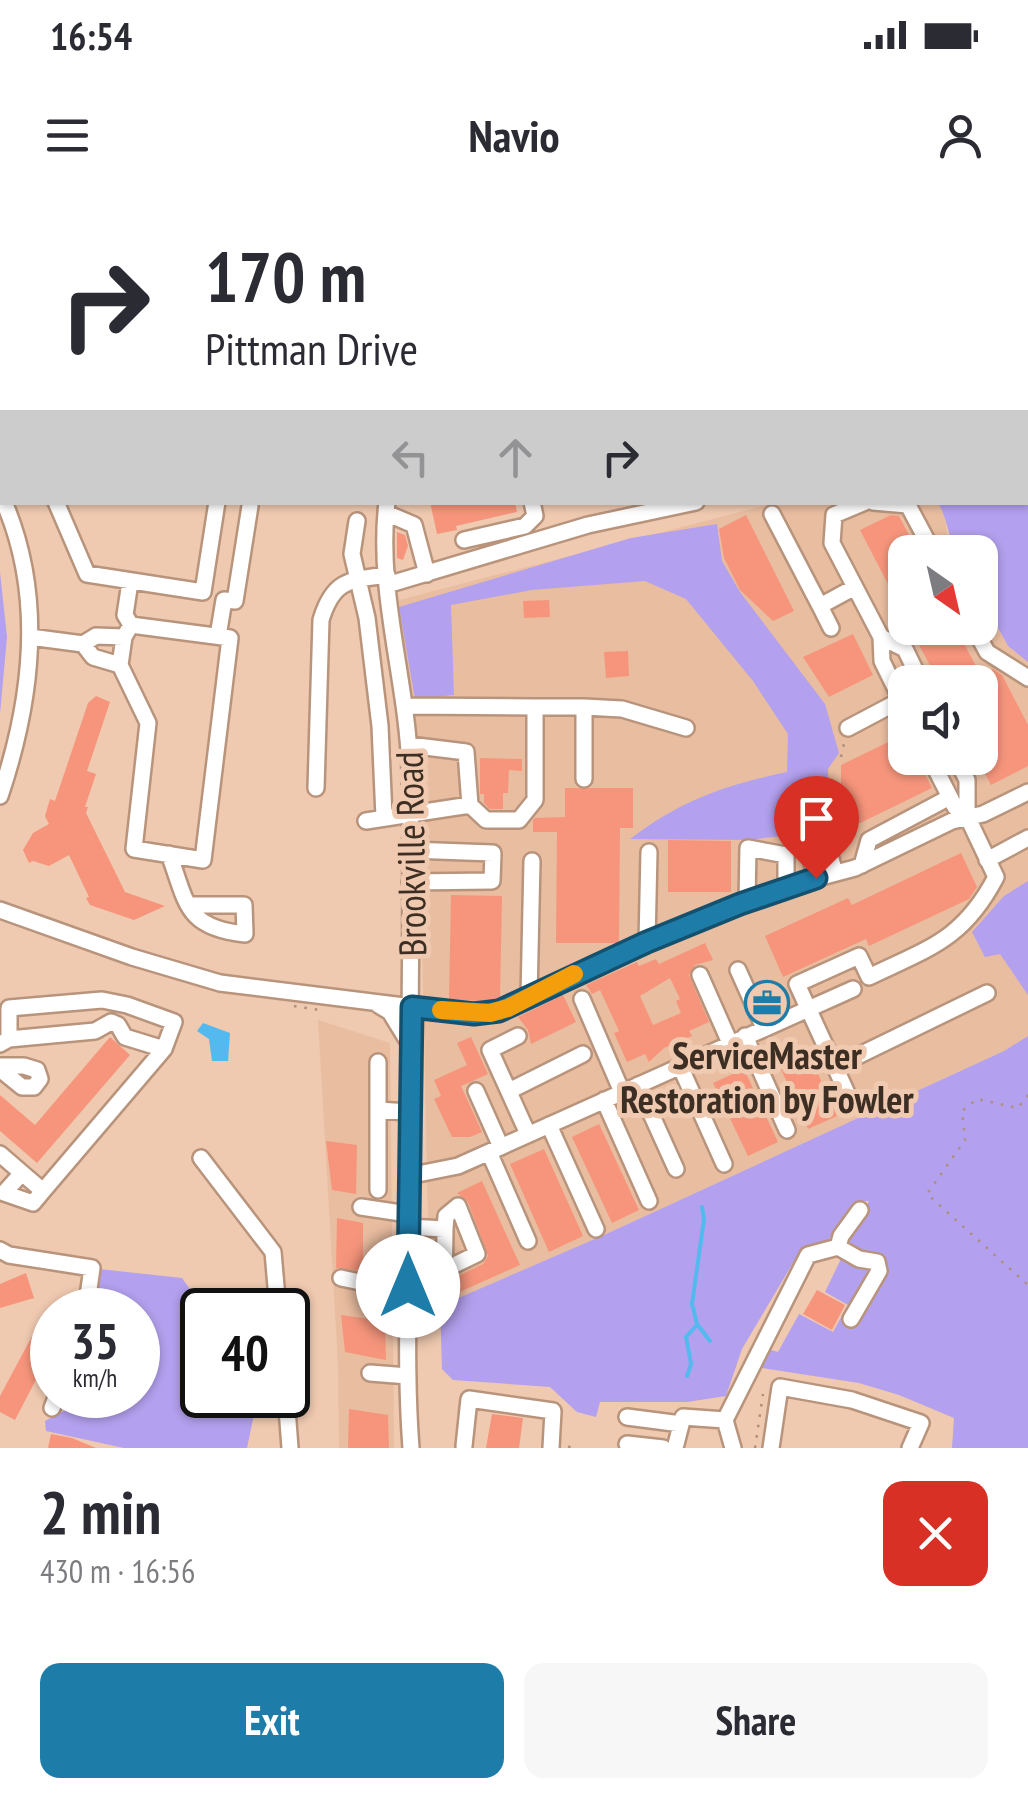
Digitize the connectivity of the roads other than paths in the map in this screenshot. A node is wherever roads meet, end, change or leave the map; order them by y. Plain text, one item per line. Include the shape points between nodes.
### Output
1 (7, 505) edge
2 (57, 505) edge
3 (217, 505) edge
4 (532, 505) edge
5 (682, 505) edge
6 (859, 505) edge
7 (900, 505) edge
8 (250, 506) dead end
9 (386, 508) edge
10 (772, 514) dead end
11 (357, 520) dead end
12 (924, 535) edge
13 (464, 540) dead end
14 (427, 574) junction
15 (356, 579) junction
16 (387, 580) junction
17 (130, 582) junction
18 (855, 587) junction
19 (820, 606) junction
20 (831, 628) dead end
21 (128, 631) junction
22 (218, 636) junction
23 (881, 636) junction
24 (30, 637) junction
25 (83, 644) junction
26 (983, 645) edge
27 (120, 665) junction
28 (912, 665) edge
29 (888, 673) edge
30 (1028, 678) edge
31 (406, 706) junction
32 (535, 707) junction
33 (584, 707) junction
34 (888, 711) edge
35 (686, 728) dead end
36 (848, 728) road end
37 (409, 745) junction
38 (938, 775) edge
39 (965, 775) edge
40 (584, 779) dead end
41 (316, 788) dead end
42 (1028, 792) edge
43 (0, 796) edge
44 (950, 798) junction
45 (470, 805) junction
46 (410, 812) junction
47 (966, 816) junction
48 (384, 817) junction
49 (366, 821) dead end
50 (1028, 838) edge
51 (826, 841) road end
52 (808, 849) dead end
53 (410, 850) junction
54 (649, 852) dead end
55 (169, 854) junction
56 (987, 860) junction
57 (532, 862) dead end
58 (862, 864) junction
59 (835, 874) junction
60 (816, 878) junction
61 (410, 882) junction
62 (786, 887) junction
63 (747, 901) junction
64 (188, 904) dead end
65 (0, 910) edge
66 (647, 942) junction
67 (738, 970) dead end
68 (700, 975) dead end
69 (854, 989) dead end
70 (987, 994) dead end
71 (528, 997) junction
72 (582, 999) dead end
73 (374, 1002) junction
74 (412, 1007) junction
75 (807, 1008) junction
76 (764, 1028) junction
77 (518, 1036) dead end
78 (738, 1040) junction
79 (4, 1042) edge
80 (411, 1047) junction
81 (164, 1049) junction
82 (583, 1054) dead end
83 (378, 1062) dead end
84 (680, 1066) junction
85 (834, 1067) junction
86 (638, 1084) junction
87 (476, 1091) dead end
88 (509, 1091) junction
89 (622, 1092) junction
90 (604, 1100) junction
91 (852, 1104) dead end
92 (378, 1110) junction
93 (409, 1112) junction
94 (549, 1125) junction
95 (786, 1130) dead end
96 (528, 1134) junction
97 (495, 1149) junction
98 (0, 1154) edge
99 (201, 1158) dead end
100 (724, 1164) dead end
101 (676, 1169) dead end
102 (22, 1173) junction
103 (408, 1176) junction
104 (378, 1190) dead end
105 (43, 1191) junction
106 (649, 1201) dead end
107 (361, 1207) dead end
108 (860, 1210) dead end
109 (408, 1221) junction
110 (596, 1229) dead end
111 (445, 1230) junction
112 (528, 1241) dead end
113 (838, 1246) junction
114 (0, 1250) edge
115 (444, 1270) junction
116 (340, 1278) dead end
117 (89, 1288) edge
118 (276, 1288) edge
119 (408, 1292) junction
120 (444, 1292) dead end
121 (852, 1319) dead end
122 (370, 1373) dead end
123 (408, 1376) junction
124 (744, 1382) junction
125 (780, 1387) junction
126 (288, 1418) edge
127 (627, 1418) dead end
128 (725, 1420) junction
129 (681, 1424) junction
130 (627, 1444) dead end
131 (464, 1446) edge
132 (290, 1448) edge
133 (411, 1448) edge
134 (551, 1448) edge
135 (663, 1448) edge
136 (675, 1448) edge
137 (733, 1448) edge
138 (771, 1448) edge
139 (910, 1448) edge

1 - 24 street via 25,577
2 - 17 street via 87,574
3 - 17 street via 203,592
4 - 13 street via 534,516 525,526
5 - 14 street via 588,525
6 - 18 street via 834,516 832,543
7 - 12 street via 908,506
8 - 22 street via 235,601 224,600
9 - 14 street via 414,525
9 - 16 street, Brookville Road
10 - 19 street
11 - 15 street
14 - 16 street
15 - 16 street
15 - 41 street via 328,599 321,620
15 - 48 street via 380,726
16 - 31 street, Brookville Road
17 - 21 street
18 - 19 street
18 - 23 street
19 - 20 street
21 - 22 street
21 - 25 street
21 - 27 street
22 - 55 street via 230,638 203,860
23 - 28 street via 904,649
23 - 29 street
24 - 25 street
24 - 43 street via 26,696
25 - 27 street via 93,657
26 - 30 street
27 - 55 street via 148,724 134,849
31 - 32 street
31 - 37 street, Brookville Road
32 - 33 street
32 - 45 street via 536,800 519,820 486,820
33 - 35 street via 622,709
33 - 40 street
34 - 36 street
37 - 45 street via 466,752
37 - 46 street, Brookville Road
38 - 44 street
39 - 47 street
42 - 47 street
44 - 47 street
44 - 58 street via 869,840
45 - 46 street
46 - 48 street
46 - 53 street, Brookville Road
47 - 56 street
47 - 58 street
48 - 49 street
50 - 56 street
51 - 59 street
52 - 60 street
53 - 61 street, Brookville Road
53 - 61 street via 493,852 492,881
54 - 66 street
55 - 64 street
56 - 75 street via 996,877 979,909 950,938 868,977 859,956 797,984
57 - 71 street
58 - 59 street
59 - 60 street
60 - 62 street
61 - 74 street, Brookville Road
62 - 63 street
62 - 63 street via 786,856 748,848
63 - 66 street
65 - 73 street via 205,980
66 - 71 street
67 - 76 street
68 - 78 street
69 - 75 street
70 - 85 street
71 - 74 street via 482,1014
72 - 89 street
73 - 74 street
73 - 80 street via 390,1012
74 - 80 street, Brookville Road
75 - 76 street
75 - 85 street
76 - 78 street
77 - 88 street via 490,1050
78 - 84 street
78 - 95 street
79 - 81 street via 95,1031 111,1022 125,1037
79 - 81 street via 9,1008 102,1000 174,1022
80 - 93 street, Brookville Road
81 - 105 street
82 - 88 street
83 - 92 street
84 - 86 street
84 - 100 street
85 - 91 street
86 - 89 street
86 - 101 street
87 - 97 street
88 - 96 street
89 - 90 street
90 - 94 street
90 - 106 street
92 - 93 street
92 - 104 street
93 - 103 street, Brookville Road
94 - 96 street
94 - 110 street
96 - 97 street
97 - 103 street via 458,1166
97 - 112 street
98 - 102 street
99 - 118 street via 273,1252
102 - 105 street
102 - 105 street via 4,1193 33,1203
103 - 109 street, Brookville Road
107 - 109 street
108 - 113 street
109 - 111 street
109 - 119 street, Brookville Road
111 - 115 street
111 - 115 street via 446,1216 458,1206 477,1254
113 - 121 street via 877,1262 879,1271
113 - 124 street via 808,1255
114 - 117 street via 92,1268
115 - 120 street
116 - 119 street
119 - 123 street, Brookville Road
122 - 123 street
123 - 133 street, Brookville Road
124 - 125 street
124 - 128 street
125 - 138 street
125 - 139 street via 852,1400 921,1423
126 - 132 street
127 - 129 street
128 - 129 street via 683,1417
128 - 137 street
129 - 136 street
130 - 135 street
131 - 134 street via 470,1399 554,1411

